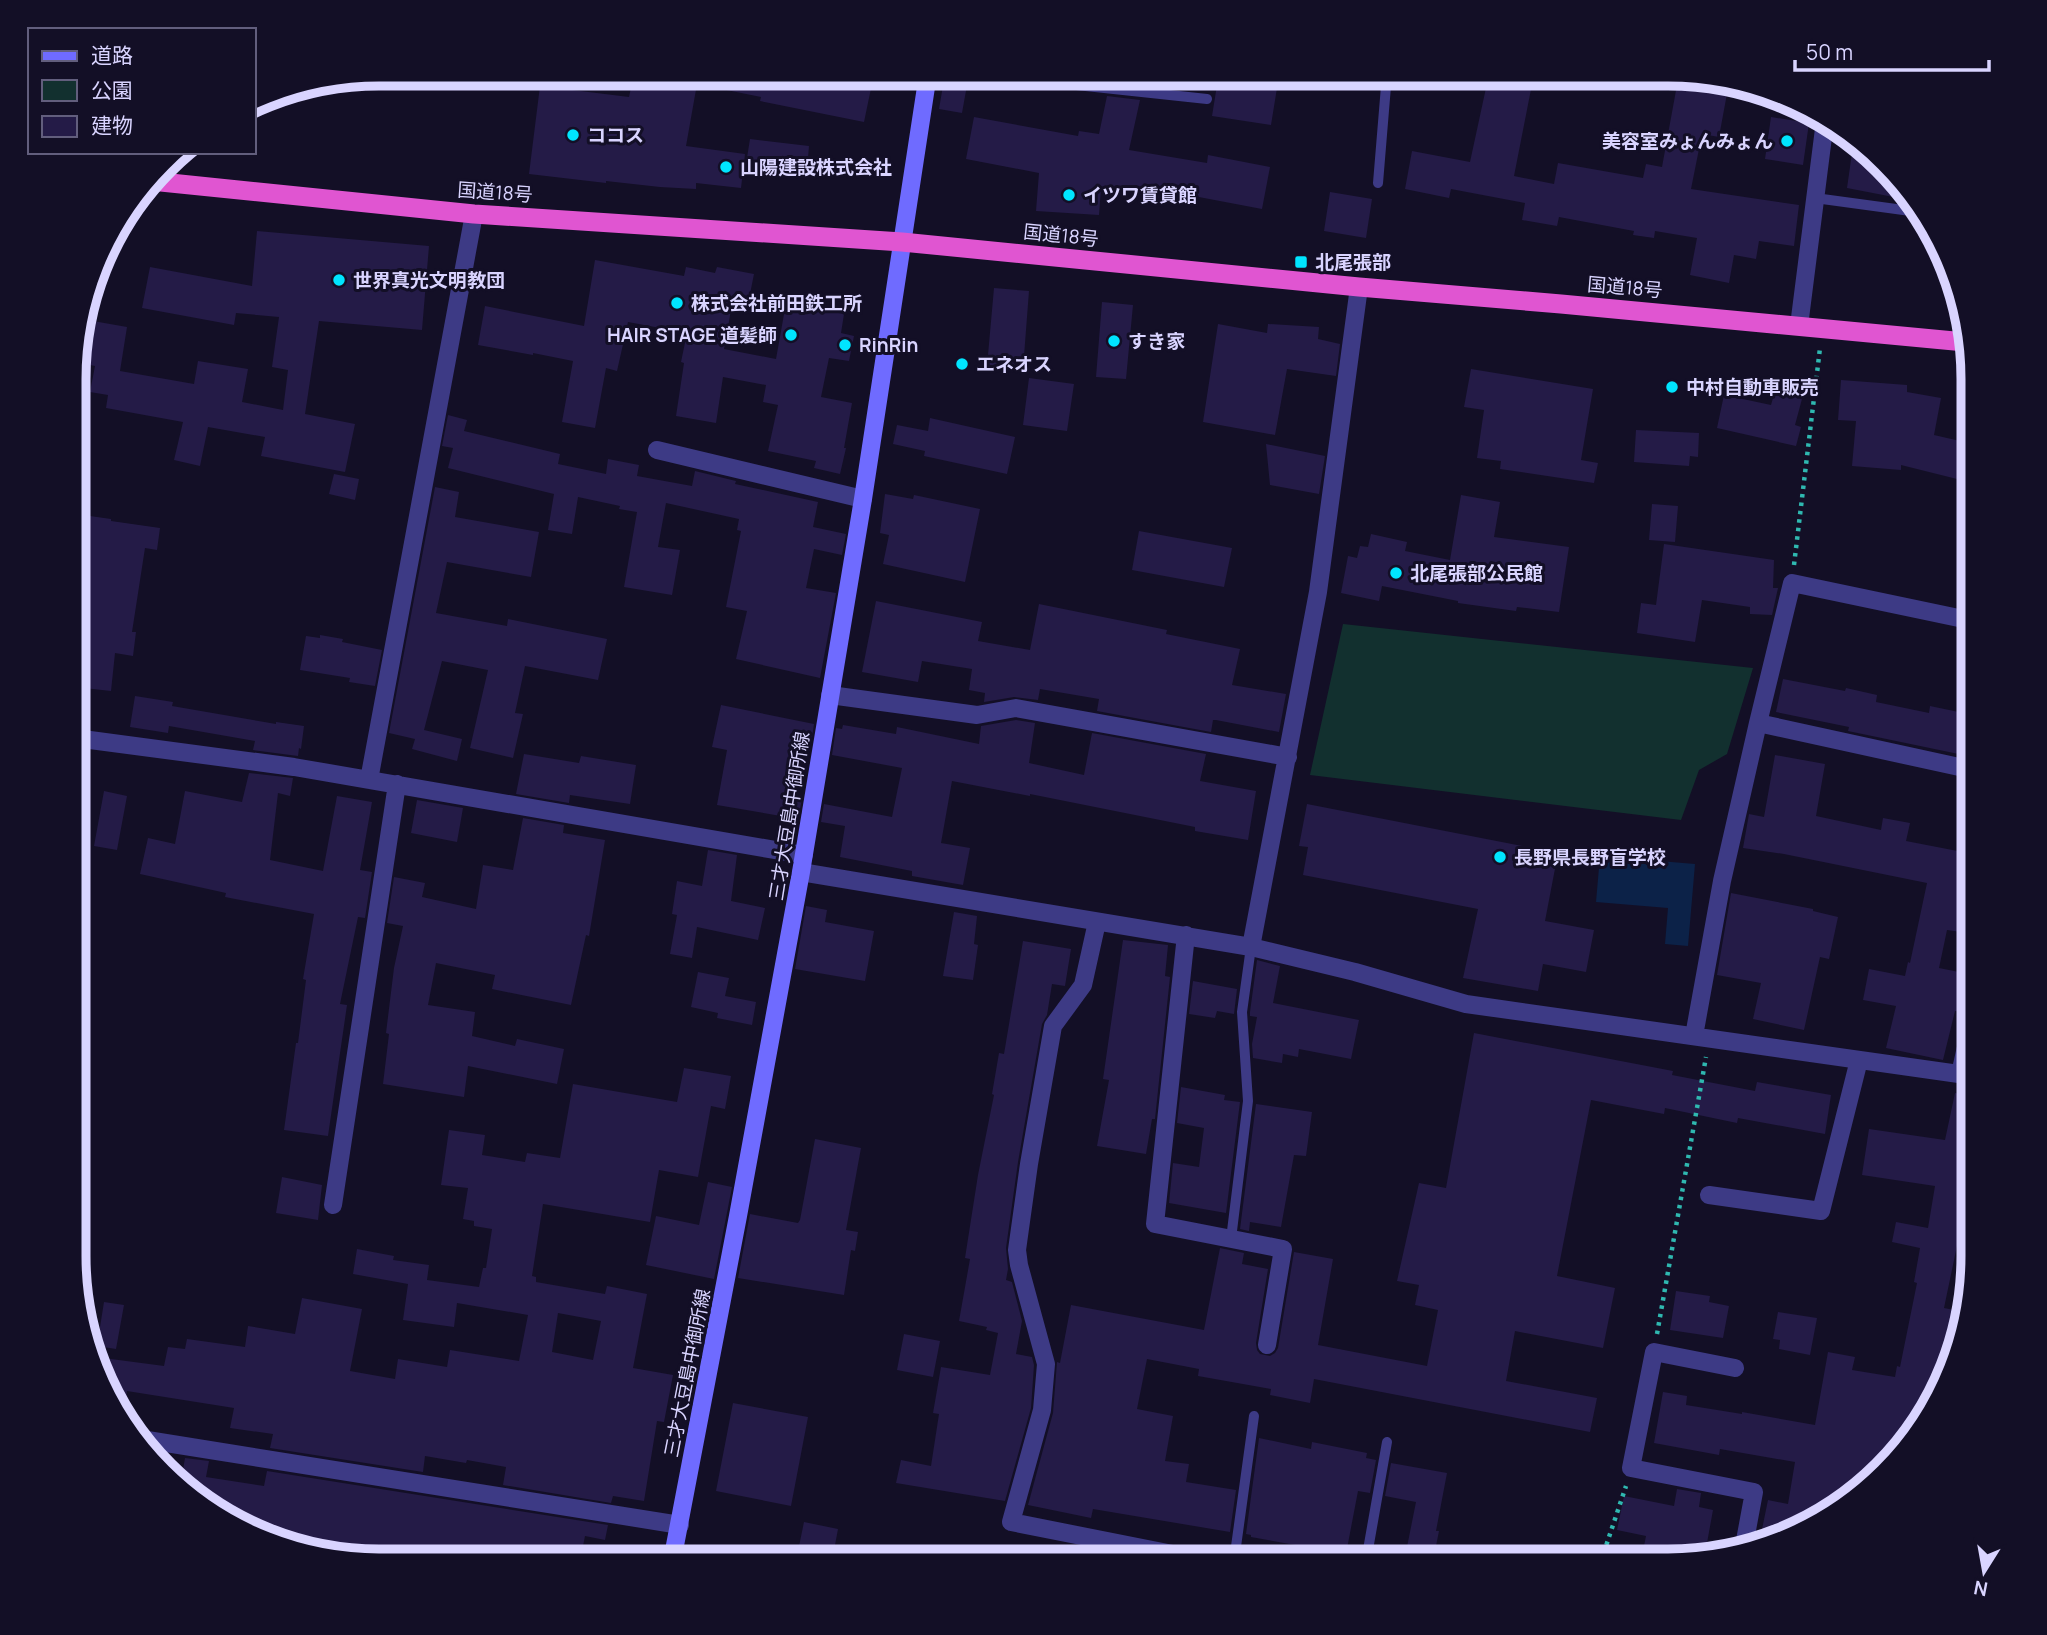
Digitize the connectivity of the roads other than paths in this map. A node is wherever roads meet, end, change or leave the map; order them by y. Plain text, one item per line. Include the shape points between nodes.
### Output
1 (926, 86) edge
2 (1085, 86) edge
3 (1386, 86) edge
4 (1207, 99) dead end
5 (1824, 130) edge
6 (161, 182) edge
7 (1378, 183) dead end
8 (1815, 198) junction
9 (1908, 211) edge
10 (474, 214) junction
11 (902, 242) junction
12 (1359, 287) junction
13 (1799, 326) junction
14 (1959, 341) edge
15 (657, 450) dead end
16 (863, 499) junction
17 (1961, 618) edge
18 (830, 695) junction
19 (1758, 723) junction
20 (86, 739) edge
21 (1288, 757) junction
22 (1961, 767) edge
23 (369, 780) junction
24 (397, 784) junction
25 (803, 864) junction
26 (1097, 922) junction
27 (1186, 935) junction
28 (1251, 947) junction
29 (1702, 1037) junction
30 (1859, 1060) junction
31 (1961, 1074) edge
32 (1709, 1195) dead end
33 (333, 1205) dead end
34 (1231, 1239) junction
35 (1267, 1345) dead end
36 (1735, 1368) dead end
37 (1254, 1416) dead end
38 (150, 1440) edge
39 (1387, 1442) dead end
40 (680, 1525) junction
41 (1745, 1539) edge
42 (675, 1549) edge
43 (1147, 1549) edge
44 (1236, 1549) edge
45 (1368, 1549) edge

1 - 11 main road, 三才大豆島中御所線
2 - 4 lane
3 - 7 lane
5 - 8 street
6 - 10 highway, 国道18号
8 - 9 lane
8 - 13 street
10 - 11 highway, 国道18号
10 - 23 street
11 - 12 highway, 国道18号
11 - 16 main road, 三才大豆島中御所線
12 - 13 highway, 国道18号
12 - 21 street via 1318,592
13 - 14 highway, 国道18号
15 - 16 street
16 - 18 main road, 三才大豆島中御所線
17 - 19 street via 1792,583
18 - 21 street via 977,715 1016,709
18 - 25 main road, 三才大豆島中御所線
19 - 22 street
19 - 29 street via 1722,881
20 - 23 street
21 - 28 street
23 - 24 street
24 - 25 street
24 - 33 street
25 - 26 street
25 - 40 main road, 三才大豆島中御所線
26 - 27 street
26 - 43 street via 1083,985 1053,1026 1029,1164 1017,1250 1046,1364 1042,1410 1011,1522
27 - 28 street
27 - 34 street via 1155,1224
28 - 29 street via 1466,1004
28 - 34 lane via 1242,1012 1248,1101
29 - 30 street
30 - 31 street
30 - 32 street via 1821,1211
34 - 35 street via 1283,1250
36 - 41 street via 1654,1352 1631,1468 1754,1492
37 - 44 lane
38 - 40 street
39 - 45 lane
40 - 42 main road, 三才大豆島中御所線

